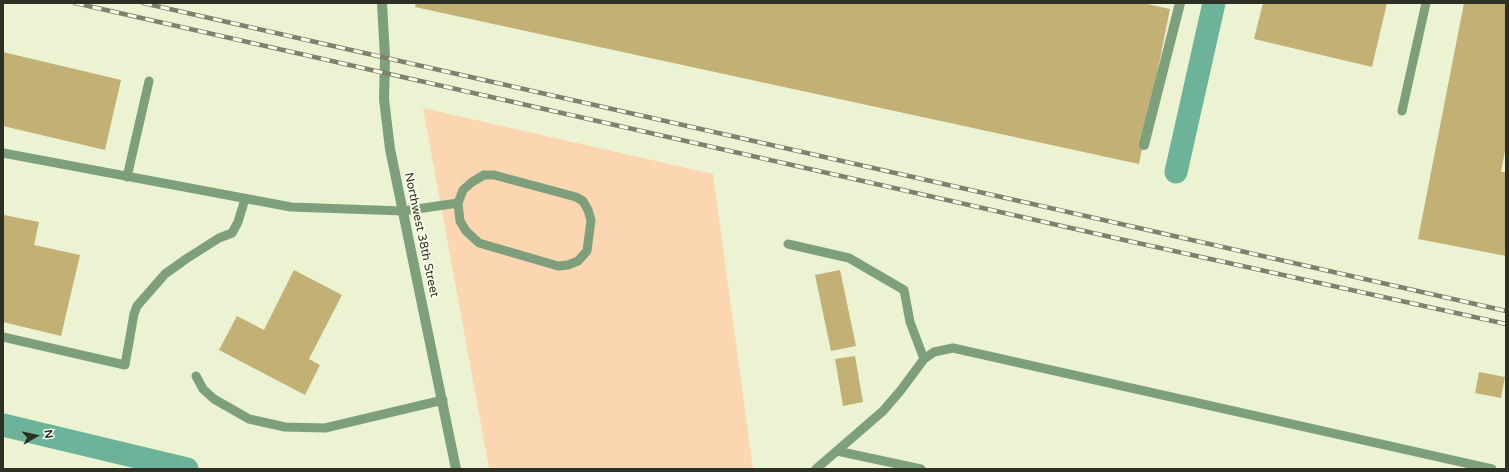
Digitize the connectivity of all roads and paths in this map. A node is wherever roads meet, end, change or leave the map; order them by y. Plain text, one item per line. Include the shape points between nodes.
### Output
1 (382, 3) edge
2 (1180, 3) edge
3 (1426, 3) edge
4 (149, 81) dead end
5 (1402, 112) dead end
6 (1144, 146) dead end
7 (3, 153) edge
8 (127, 177) junction
9 (245, 199) junction
10 (458, 203) junction
11 (403, 211) junction
12 (788, 244) dead end
13 (3, 337) edge
14 (924, 359) junction
15 (196, 376) dead end
16 (442, 400) junction
17 (837, 451) junction
18 (456, 469) edge
19 (816, 469) edge
20 (921, 469) edge
21 (1492, 469) edge

1 - 11 street, Northwest 38th Street via 384,99 390,149
2 - 6 street
3 - 5 lane
4 - 8 lane
7 - 8 lane
8 - 9 lane
9 - 11 lane via 291,207
9 - 13 lane via 232,233 219,238 165,274 137,306 125,365
10 - 10 lane via 463,190 484,175 494,175 576,197 583,201 591,220 587,251 578,261 558,266 479,243 460,221
10 - 11 lane
11 - 16 street, Northwest 38th Street
12 - 14 lane via 849,258 904,290 910,322
14 - 17 lane via 883,411
14 - 21 lane via 934,352 952,348
15 - 16 lane via 202,389 214,399 249,419 285,428 325,428
16 - 18 street, Northwest 38th Street
17 - 19 lane
17 - 20 lane

